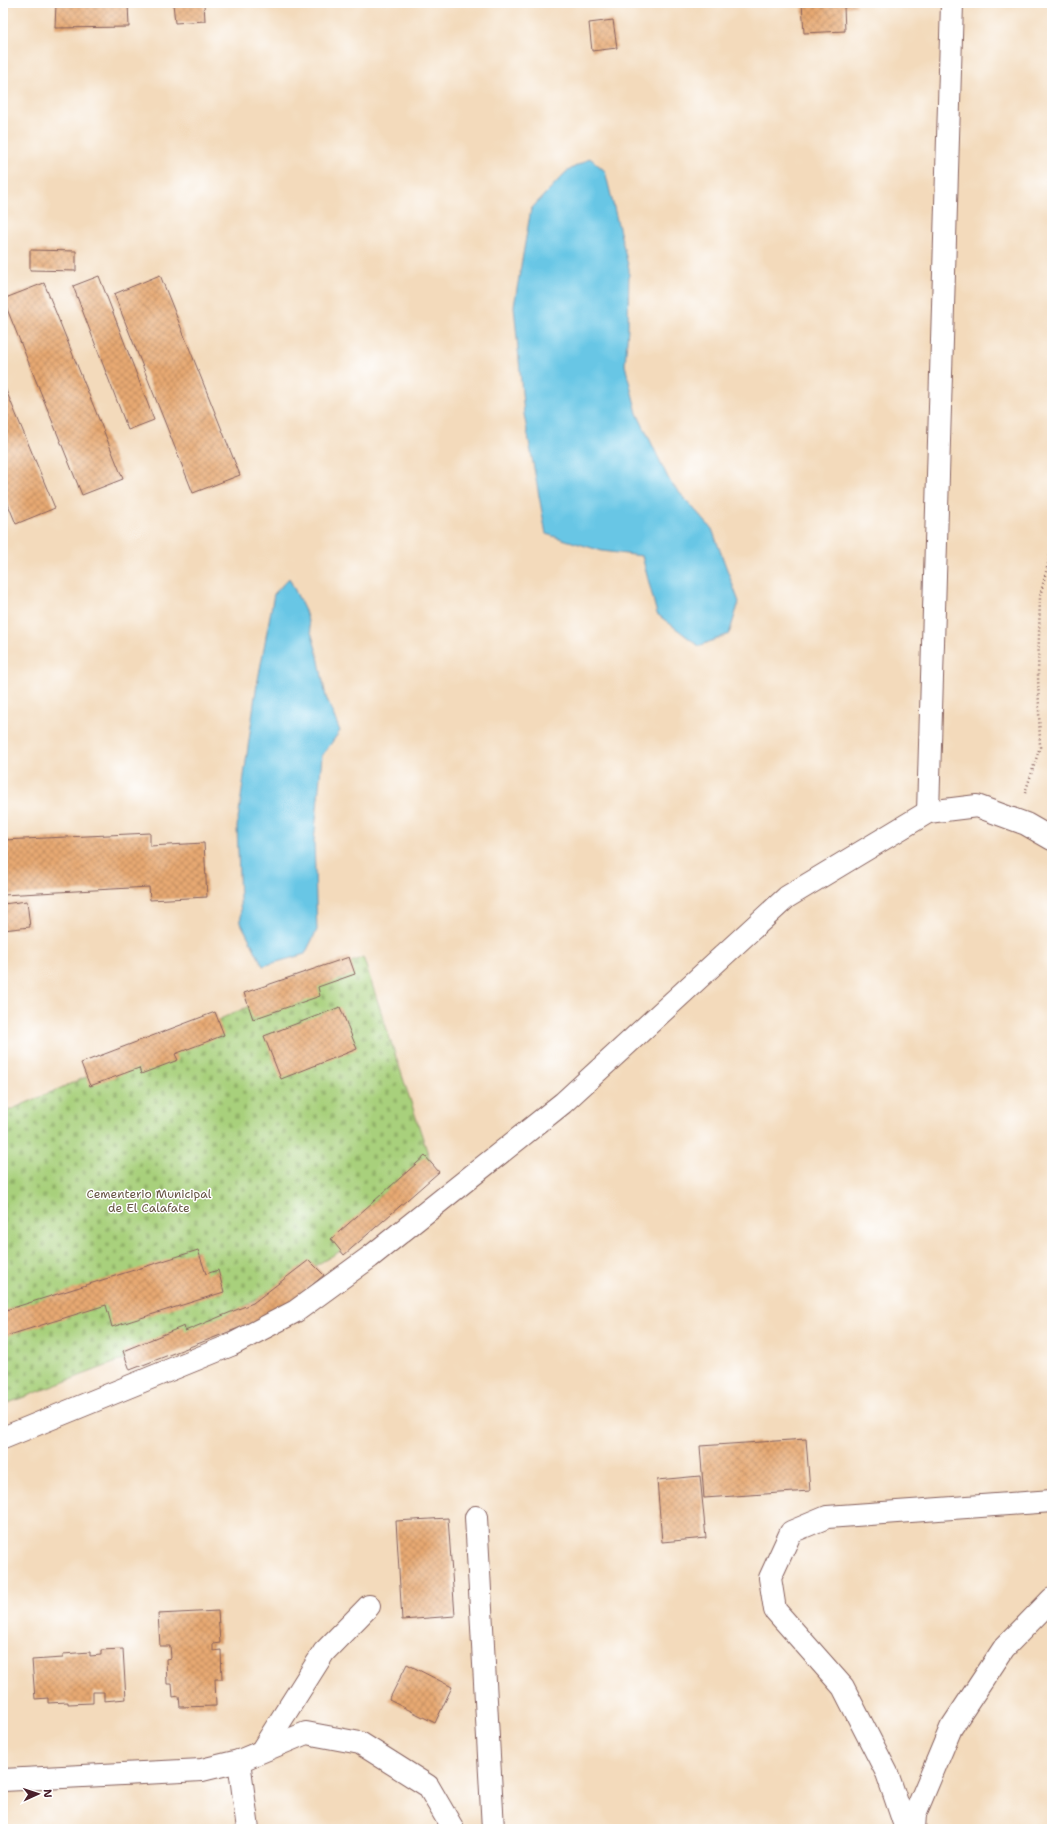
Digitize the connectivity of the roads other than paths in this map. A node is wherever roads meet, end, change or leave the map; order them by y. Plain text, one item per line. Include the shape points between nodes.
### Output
1 (952, 3) edge
2 (928, 812) junction
3 (1052, 839) edge
4 (3, 1438) edge
5 (1052, 1501) edge
6 (476, 1517) dead end
7 (1052, 1599) edge
8 (369, 1606) dead end
9 (262, 1750) junction
10 (239, 1761) junction
11 (3, 1780) edge
12 (248, 1829) edge
13 (453, 1829) edge
14 (493, 1829) edge
15 (906, 1829) edge
16 (914, 1829) edge

1 - 2 street
2 - 3 street via 977,806 1026,824
2 - 4 street via 787,897 563,1103 370,1257 296,1311 232,1345
5 - 15 street via 827,1517 791,1532 770,1578 775,1610 843,1687 887,1773
6 - 14 street
7 - 16 street via 1004,1648 951,1728 915,1814
8 - 9 street via 324,1652
9 - 10 street
9 - 13 street via 306,1733 360,1744 428,1786
10 - 11 street via 202,1770
10 - 12 street

